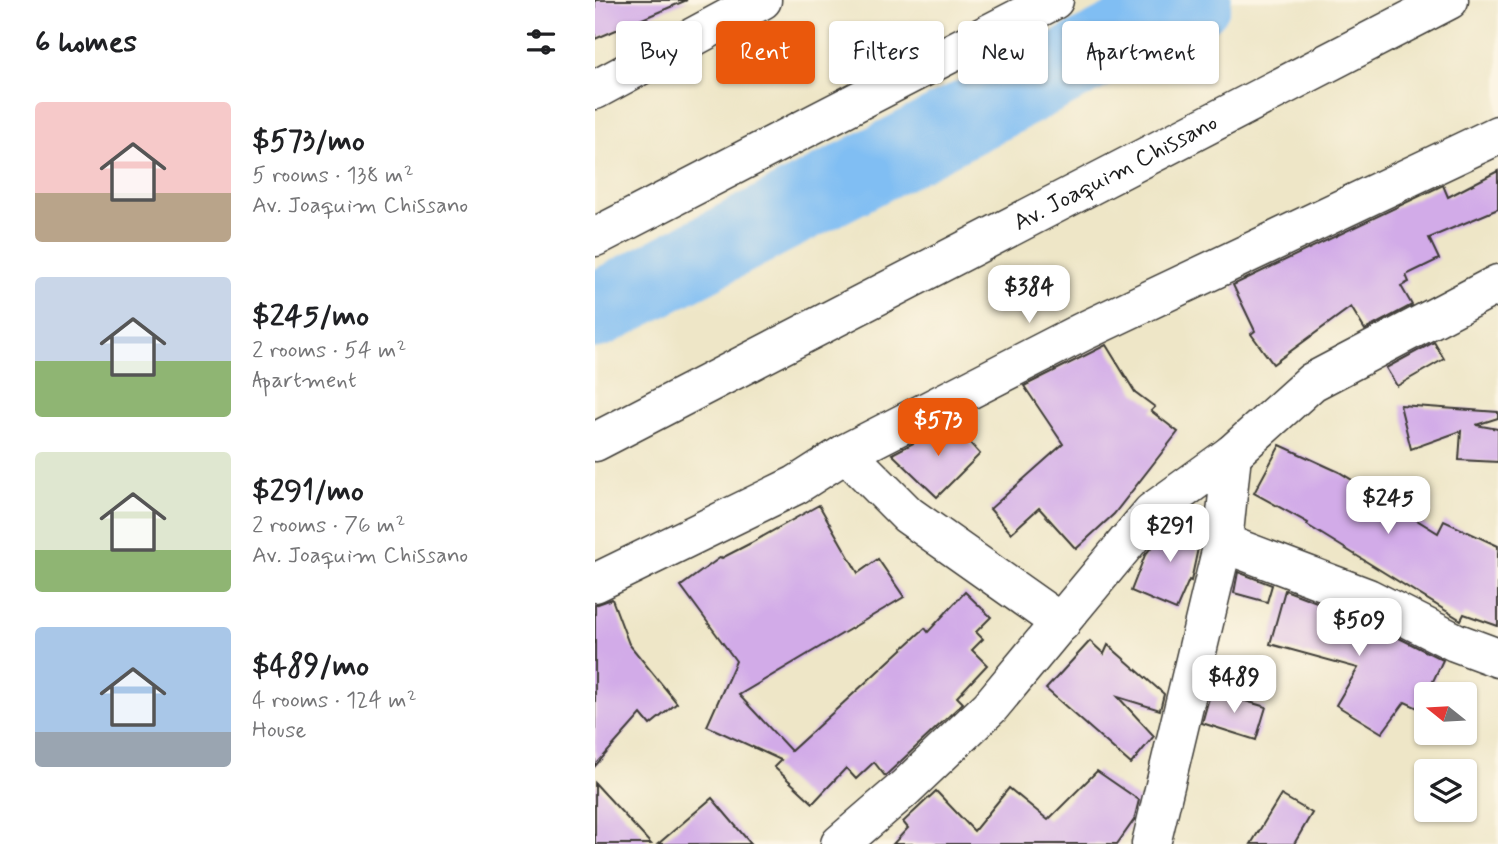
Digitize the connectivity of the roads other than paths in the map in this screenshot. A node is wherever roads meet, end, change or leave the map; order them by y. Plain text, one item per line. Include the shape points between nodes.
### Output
1 (762, 0) edge
2 (1054, 0) edge
3 (1449, 0) edge
4 (595, 90) edge
5 (1498, 135) edge
6 (595, 237) edge
7 (1498, 284) edge
8 (595, 442) edge
9 (846, 453) junction
10 (1231, 454) junction
11 (1223, 543) junction
12 (595, 583) edge
13 (1061, 623) junction
14 (1498, 658) edge
15 (840, 844) edge
16 (1151, 844) edge

1 - 4 street
2 - 6 street
3 - 8 street, Av. Joaquim Chissano
5 - 9 street via 1082,332
7 - 10 street via 1312,382
9 - 12 street via 796,485
9 - 13 street via 908,515
10 - 11 street
10 - 13 street via 1152,512
11 - 14 street via 1368,598
11 - 16 street
13 - 15 street via 990,707

